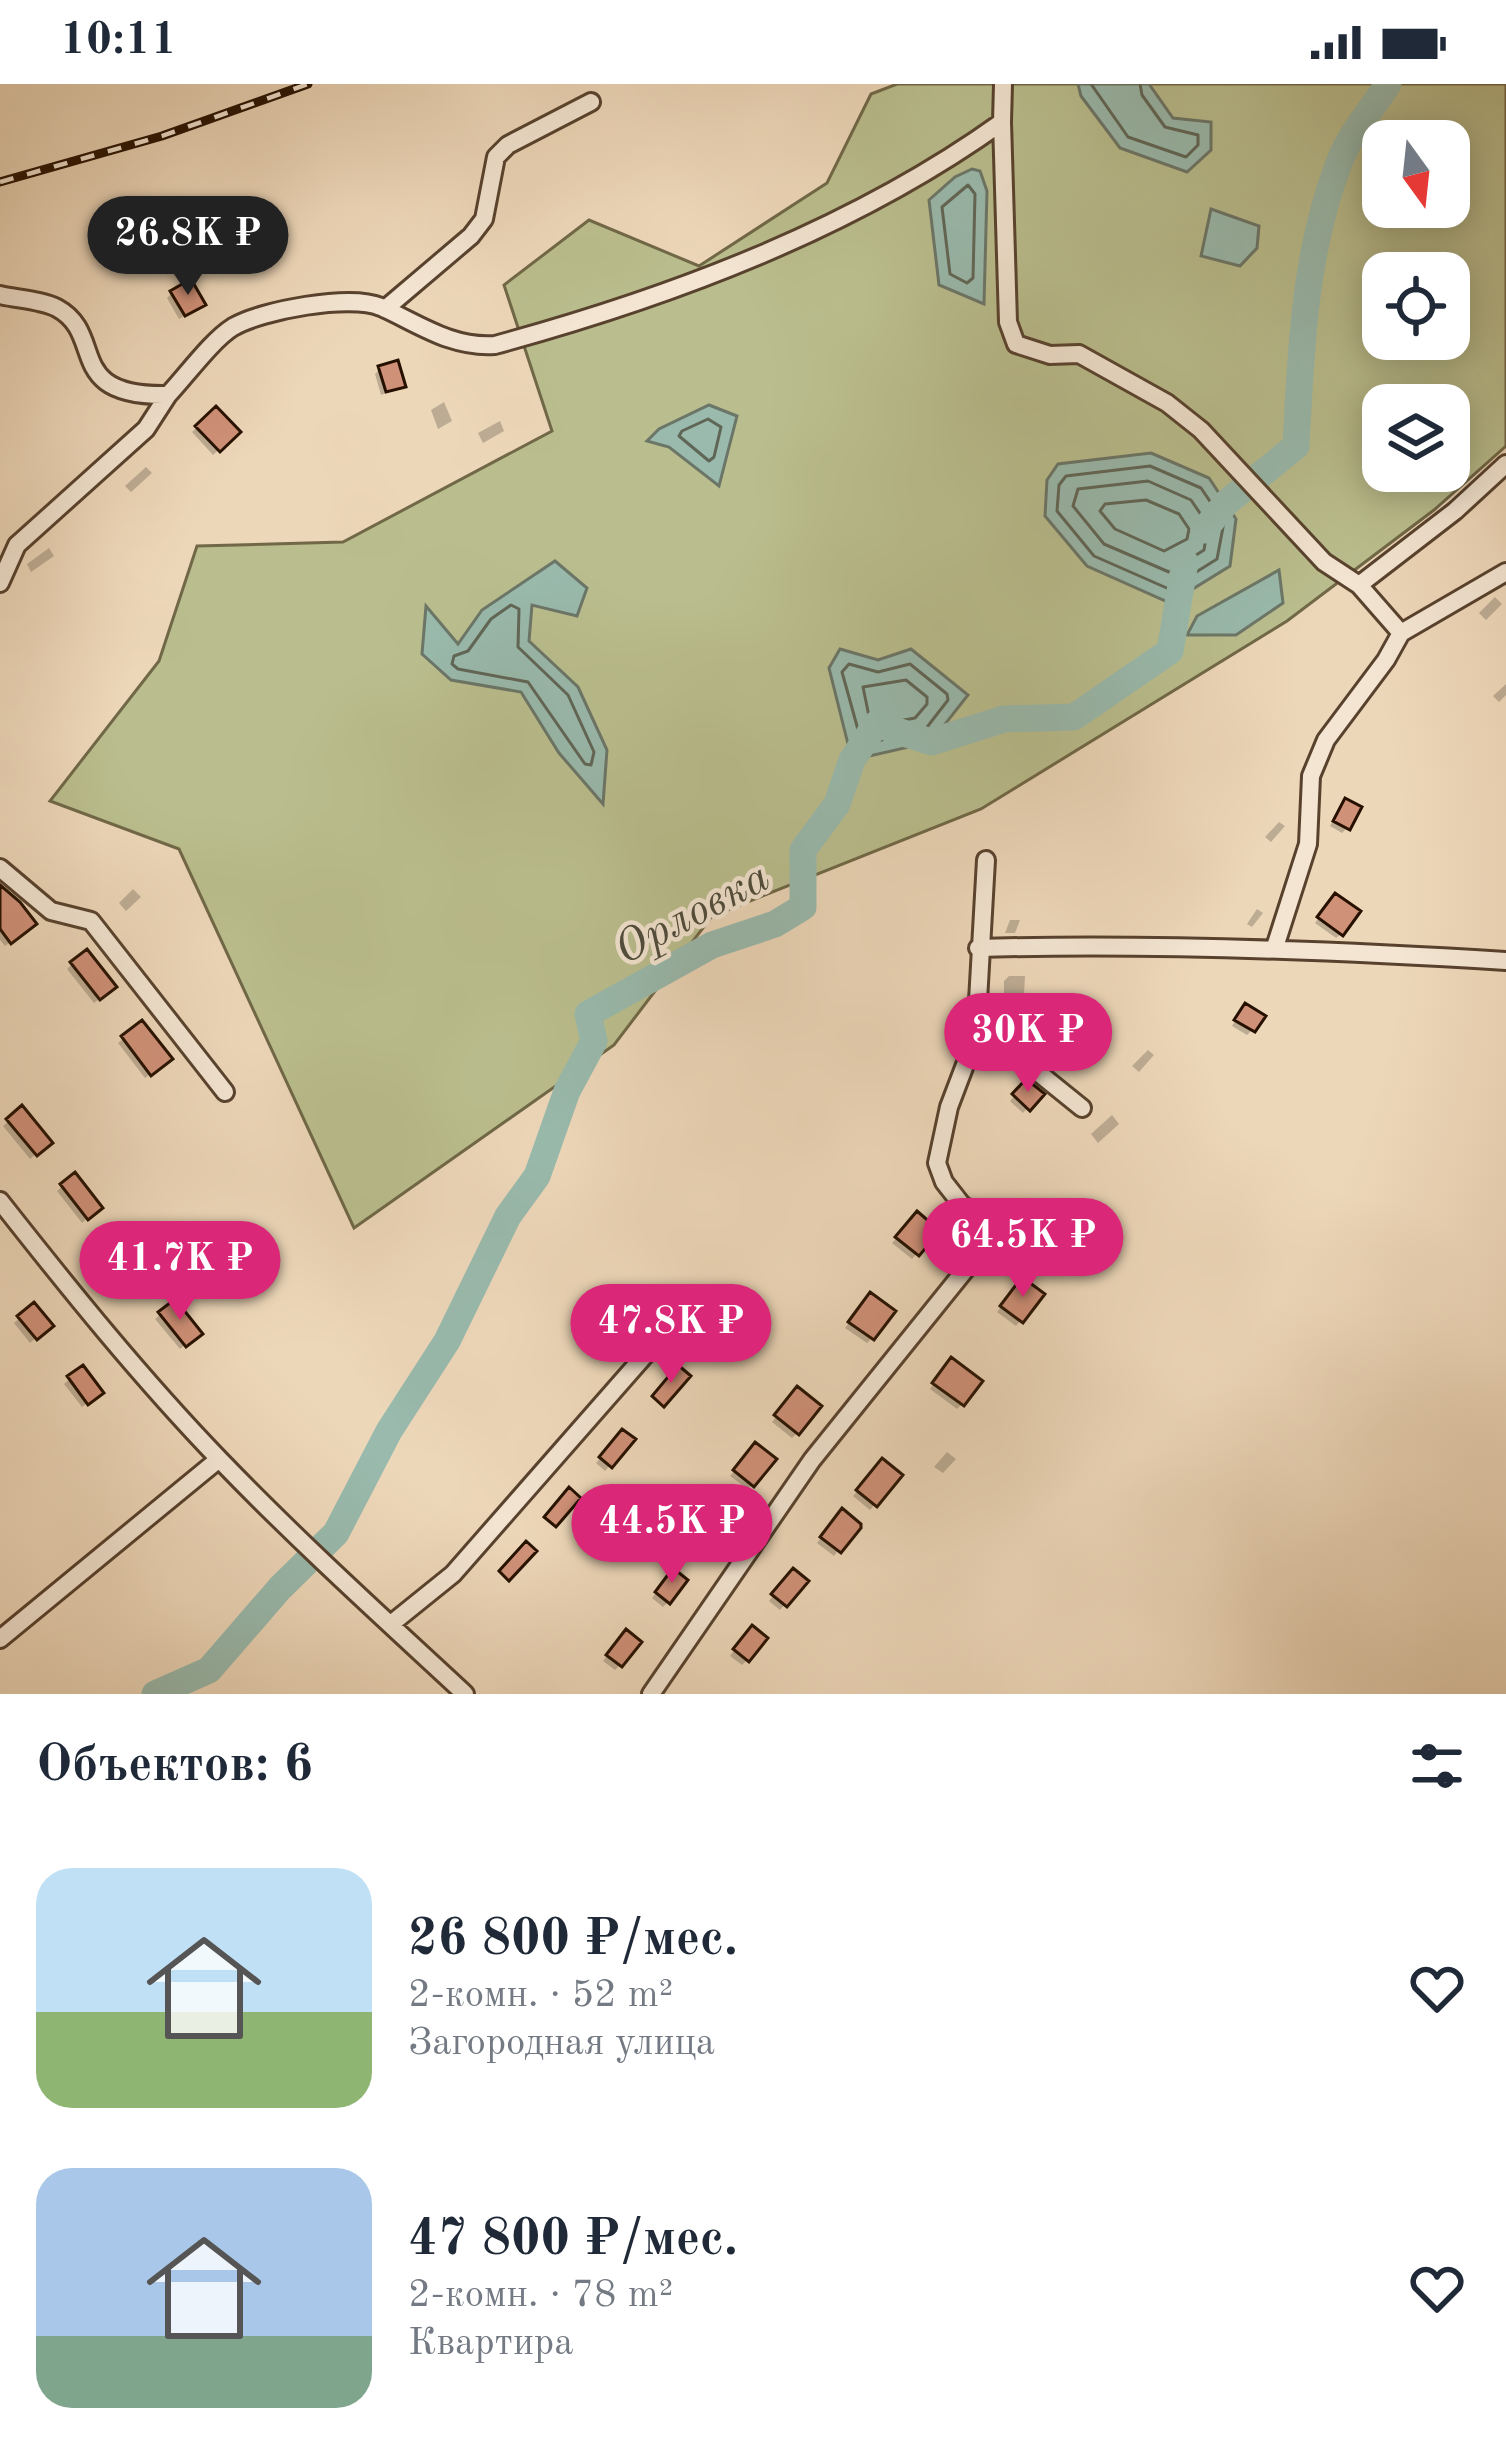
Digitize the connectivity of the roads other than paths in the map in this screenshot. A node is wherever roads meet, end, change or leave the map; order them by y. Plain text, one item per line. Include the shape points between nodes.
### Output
1 (1004, 84) edge
2 (591, 102) dead end
3 (1002, 122) junction
4 (0, 296) edge
5 (385, 309) junction
6 (168, 395) junction
7 (1506, 464) edge
8 (1503, 573) edge
9 (0, 583) edge
10 (1360, 585) junction
11 (1401, 633) junction
12 (986, 860) dead end
13 (0, 868) edge
14 (1275, 947) junction
15 (978, 948) junction
16 (1506, 961) edge
17 (976, 1036) junction
18 (225, 1092) dead end
19 (1082, 1108) dead end
20 (0, 1201) edge
21 (660, 1338) dead end
22 (219, 1459) junction
23 (391, 1624) junction
24 (0, 1639) edge
25 (465, 1694) edge
26 (651, 1694) edge

1 - 3 street
2 - 5 street via 496,157 484,218 471,236
3 - 5 street via 956,156 838,218 593,318 481,346
3 - 10 street via 1008,322 1016,344 1079,354 1167,403 1324,562
4 - 6 street via 57,308 105,384
5 - 6 street via 338,301 232,327
6 - 9 street via 146,429 17,545
7 - 10 street
8 - 11 street
10 - 11 street
11 - 14 street via 1326,740 1311,776 1308,844
12 - 15 street
13 - 18 street via 50,911 91,921
14 - 15 street
14 - 16 street
15 - 17 street
17 - 19 street
17 - 26 street via 937,1163 962,1205 986,1221 990,1239 812,1460
20 - 22 street via 104,1333
21 - 23 street via 452,1574
22 - 23 street
22 - 24 street
23 - 25 street

